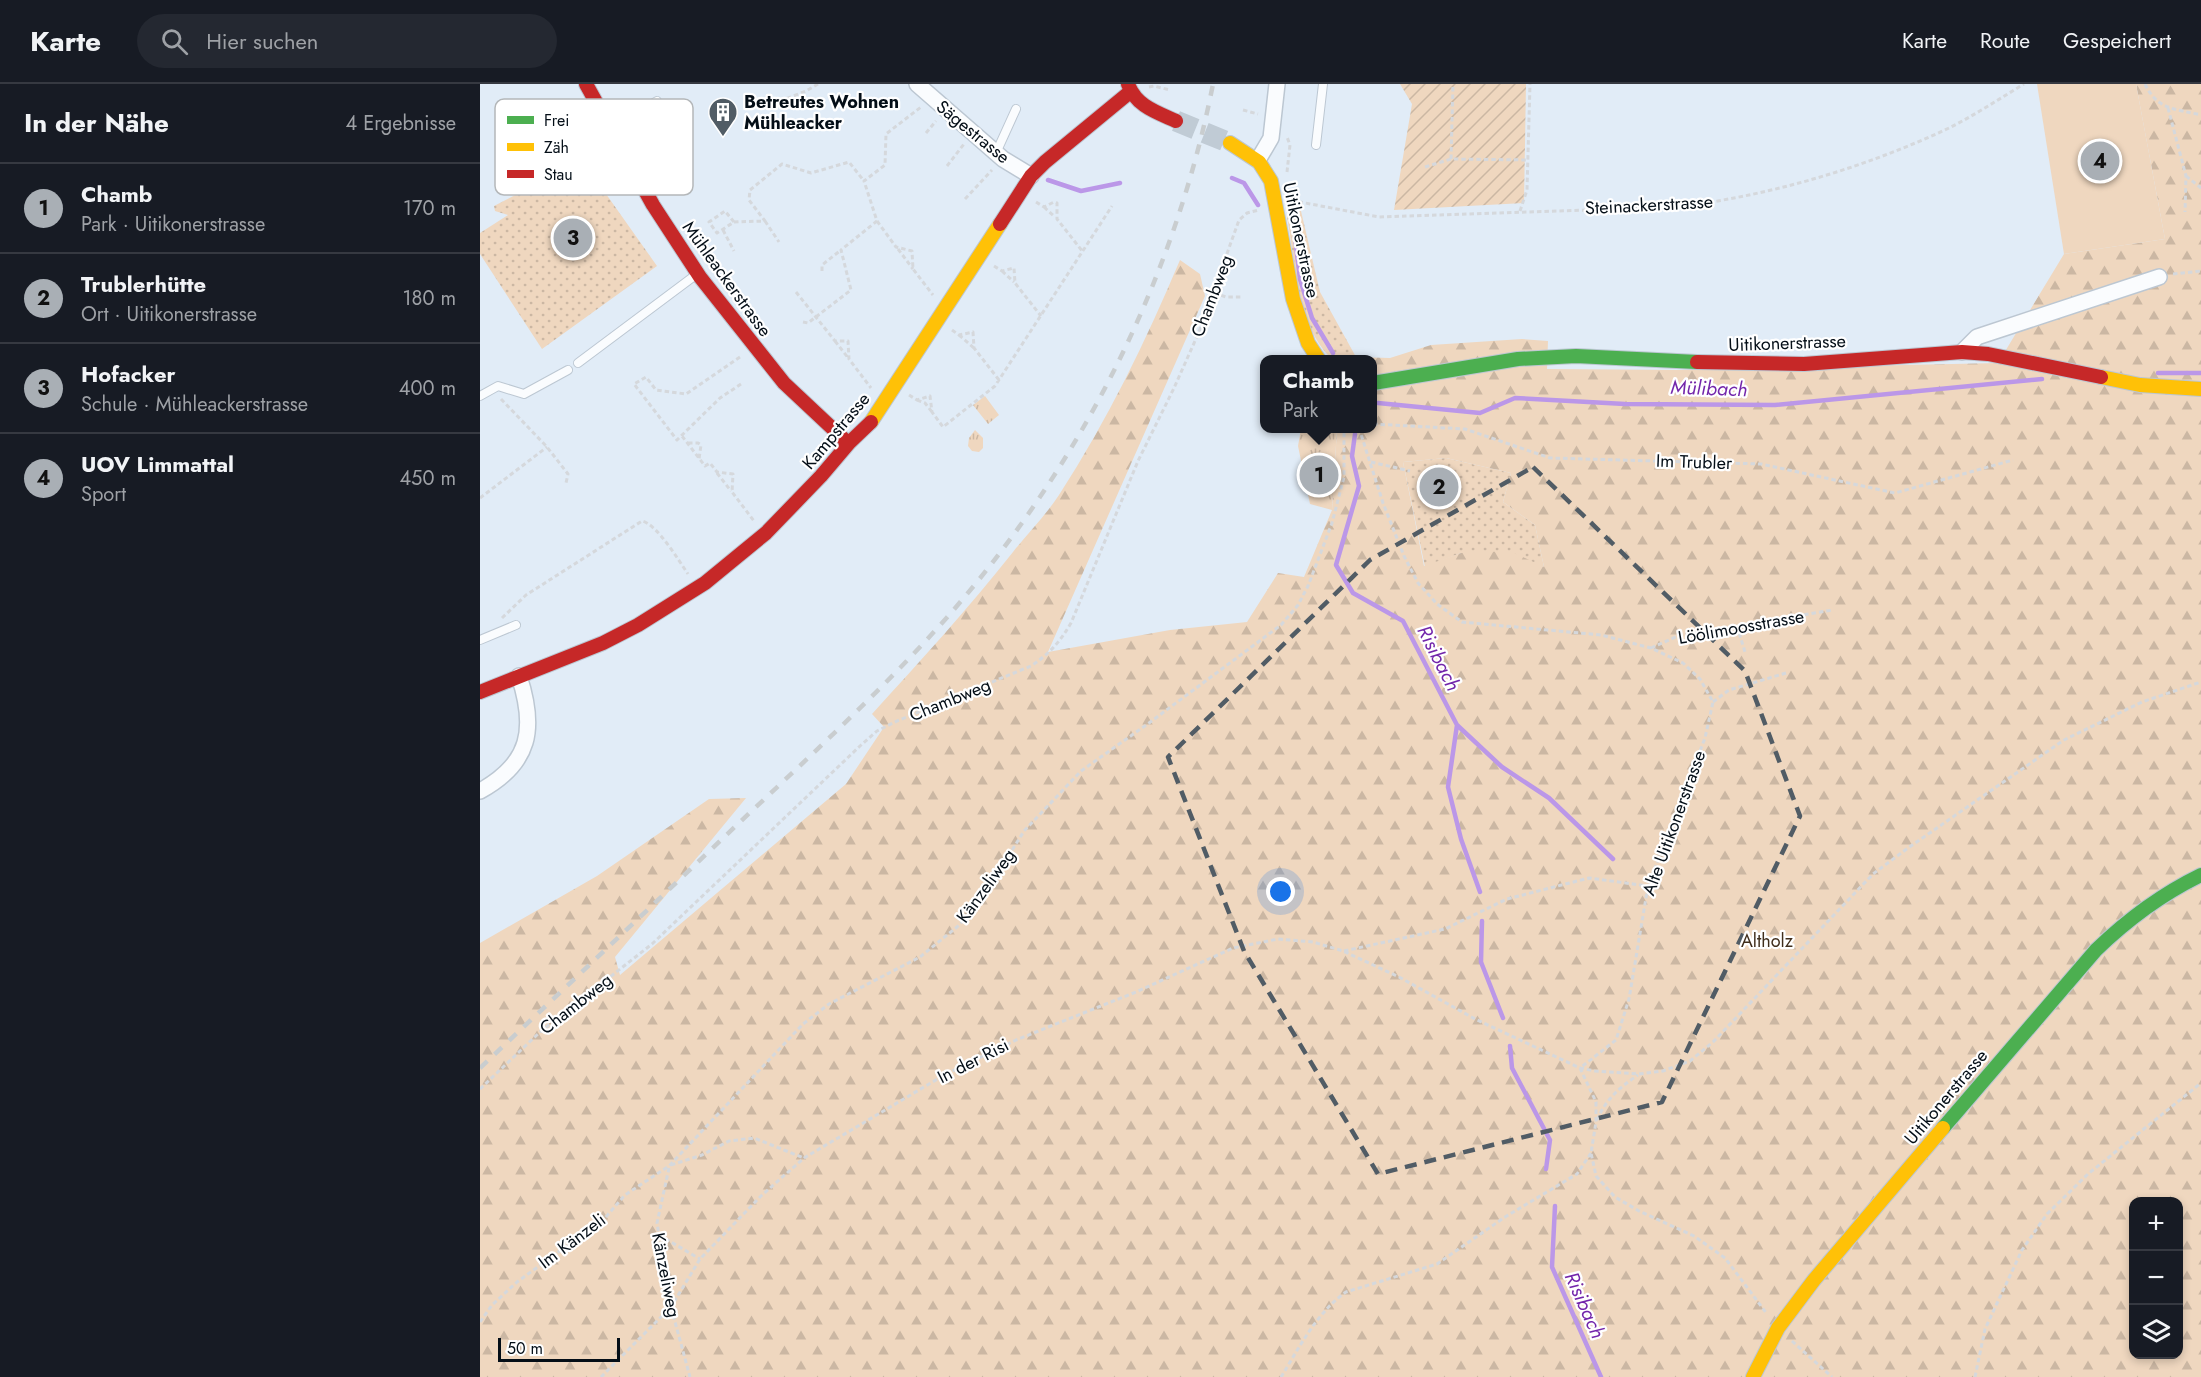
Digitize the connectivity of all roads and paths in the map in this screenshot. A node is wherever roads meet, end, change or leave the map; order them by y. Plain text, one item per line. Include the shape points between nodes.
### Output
1 (586, 84) edge
2 (818, 84) edge
3 (917, 84) edge
4 (1277, 84) edge
5 (1323, 84) edge
6 (1453, 84) edge
7 (1530, 84) edge
8 (2024, 84) edge
9 (2145, 84) edge
10 (1154, 86) dead end
11 (1129, 88) edge
12 (1170, 90) dead end
13 (594, 99) edge
14 (773, 104) dead end
15 (922, 106) dead end
16 (2168, 108) junction
17 (1016, 109) dead end
18 (2201, 115) edge
19 (1275, 116) junction
20 (938, 119) dead end
21 (1176, 121) tunnel mouth
22 (926, 133) dead end
23 (965, 143) dead end
24 (1230, 143) tunnel mouth
25 (1316, 145) dead end
26 (995, 159) junction
27 (1450, 159) junction
28 (1258, 160) junction
29 (1528, 160) junction
30 (946, 166) dead end
31 (1425, 167) dead end
32 (1031, 176) junction
33 (2186, 176) junction
34 (864, 181) junction
35 (1285, 181) dead end
36 (2201, 188) edge
37 (647, 195) edge
38 (965, 199) dead end
39 (1036, 201) dead end
40 (1288, 204) dead end
41 (1112, 206) dead end
42 (1044, 207) junction
43 (1265, 209) dead end
44 (1520, 211) junction
45 (2185, 212) dead end
46 (1056, 219) junction
47 (765, 221) junction
48 (877, 221) junction
49 (734, 222) junction
50 (723, 230) junction
51 (779, 242) dead end
52 (896, 247) junction
53 (841, 250) junction
54 (734, 251) dead end
55 (1083, 252) junction
56 (993, 266) dead end
57 (914, 269) junction
58 (822, 271) dead end
59 (1002, 271) junction
60 (2201, 271) edge
61 (698, 273) junction
62 (2159, 277) joint
63 (1015, 283) junction
64 (930, 291) dead end
65 (796, 292) dead end
66 (1214, 293) junction
67 (1241, 297) dead end
68 (1041, 316) junction
69 (816, 317) junction
70 (803, 322) dead end
71 (951, 330) dead end
72 (959, 335) junction
73 (835, 341) junction
74 (974, 348) junction
75 (1962, 351) junction
76 (746, 352) dead end
77 (1316, 355) edge
78 (849, 359) junction
79 (578, 363) dead end
80 (568, 370) dead end
81 (999, 380) junction
82 (1377, 382) edge
83 (741, 384) dead end
84 (869, 385) dead end
85 (492, 389) junction
86 (2201, 389) edge
87 (900, 390) dead end
88 (480, 396) edge
89 (917, 400) junction
90 (932, 412) junction
91 (1377, 423) edge
92 (1344, 433) edge
93 (1360, 433) edge
94 (682, 436) junction
95 (687, 443) junction
96 (848, 443) junction
97 (547, 447) junction
98 (699, 459) junction
99 (2013, 460) dead end
100 (1371, 462) junction
101 (1410, 471) dead end
102 (717, 472) junction
103 (566, 483) dead end
104 (732, 492) junction
105 (480, 498) edge
106 (752, 519) dead end
107 (691, 578) dead end
108 (1833, 610) dead end
109 (516, 625) dead end
110 (1737, 626) junction
111 (493, 636) junction
112 (480, 640) edge
113 (1651, 648) junction
114 (1745, 652) dead end
115 (1786, 673) dead end
116 (519, 676) junction
117 (2201, 682) edge
118 (480, 692) edge
119 (1713, 702) junction
120 (480, 791) edge
121 (2201, 875) edge
122 (1648, 886) junction
123 (1343, 951) junction
124 (1580, 1068) junction
125 (1639, 1074) junction
126 (2201, 1083) edge
127 (480, 1089) edge
128 (1596, 1122) junction
129 (1591, 1153) junction
130 (804, 1158) junction
131 (669, 1166) junction
132 (658, 1234) junction
133 (700, 1259) junction
134 (670, 1307) junction
135 (480, 1322) edge
136 (1778, 1328) junction
137 (601, 1377) edge
138 (690, 1377) edge
139 (1281, 1377) edge
140 (1753, 1377) edge
141 (1832, 1377) edge
142 (1975, 1377) edge

1 - 13 street, Mühleackerstrasse
2 - 14 path
3 - 26 street, Sägestrasse
4 - 19 street
5 - 25 lane
6 - 27 path
7 - 29 path
8 - 44 path, Steinackerstrasse via 1950,127 1897,150 1784,187 1676,207
9 - 16 path via 2157,102
10 - 12 path
11 - 21 street via 1145,106
11 - 32 street, Kampstrasse
15 - 34 path via 886,134 885,165
16 - 18 path
16 - 33 path
17 - 26 lane
19 - 28 street via 1271,138
19 - 35 path via 1284,116 1290,145
20 - 22 path
23 - 30 path
24 - 28 street
26 - 32 street, Sägestrasse
26 - 38 path
27 - 29 path
27 - 31 path
28 - 77 street, Uitikonerstrasse via 1271,181 1300,319
29 - 44 path via 1527,190
32 - 96 street, Kampstrasse via 872,421
33 - 36 path
33 - 45 path
34 - 47 path via 849,162 811,173 782,164 750,190 749,200
34 - 48 path
37 - 61 street, Mühleackerstrasse
39 - 42 path
40 - 44 path, Steinackerstrasse via 1300,202 1379,216
41 - 55 path
42 - 46 path
42 - 46 path via 1058,203
43 - 66 path, Chambweg via 1247,213 1239,220
46 - 55 path
47 - 49 path
47 - 51 path
48 - 52 path
48 - 53 path
49 - 50 path
49 - 50 path via 725,211 709,222 717,233
50 - 54 path
52 - 57 path
52 - 57 path via 912,251
53 - 58 path via 822,265
53 - 69 path via 851,290
55 - 68 path
56 - 59 path
57 - 64 path
59 - 63 path
59 - 63 path via 1014,268
60 - 62 path
61 - 79 lane
61 - 96 street, Mühleackerstrasse via 784,383
62 - 75 street via 1977,337
63 - 68 path
65 - 69 path
66 - 67 path
66 - 127 path, Chambweg via 1131,476 1071,623 1049,654 1021,671 886,726 869,738 652,944 540,1032
68 - 81 path
69 - 70 path
69 - 73 path
71 - 72 path
72 - 74 path
72 - 74 path via 973,332
73 - 78 path
73 - 78 path via 848,341
74 - 81 path
75 - 82 street, Uitikonerstrasse via 1804,364 1576,356 1518,359
75 - 86 street, Uitikonerstrasse via 2140,385
76 - 94 path via 686,394 656,390 646,377 634,384 677,440
78 - 84 path
80 - 85 lane via 524,394 498,386
81 - 90 path via 944,427
83 - 94 path via 720,398
85 - 88 lane
85 - 97 path
87 - 89 path
89 - 90 path
89 - 90 path via 930,396
91 - 99 path, Im Trubler via 1465,429 1550,458 1761,464 1895,493
92 - 131 path, Känzeliweg via 1344,477 1332,522 1308,586 1281,624 1081,771 1024,831 957,927 920,957 829,1004 803,1024
93 - 100 path
94 - 95 path
95 - 98 path
95 - 98 path via 701,445
96 - 116 street, Kampstrasse via 825,473 764,536 697,589 603,643
97 - 103 path via 568,474
97 - 105 path
98 - 102 path via 705,466 710,463
100 - 101 path
100 - 113 path via 1383,503 1418,583 1437,604 1462,621 1601,635
102 - 104 path
102 - 104 path via 733,474
104 - 106 path
107 - 111 path via 661,537 648,522 642,521 526,595 507,611
108 - 110 path, Löölimoosstrasse
109 - 111 lane
110 - 113 path, Löölimoosstrasse via 1680,635
110 - 114 path
111 - 112 lane
113 - 119 path via 1683,663 1700,679
115 - 119 path via 1730,690
116 - 118 street, Kampstrasse
116 - 120 street via 529,719 523,747 505,775
117 - 125 path, In der Risi via 2142,702 2064,740 1908,848 1873,874 1713,1042 1690,1060 1663,1071
119 - 122 path, Alte Uitikonerstrasse via 1706,738
121 - 136 street, Uitikonerstrasse via 2131,917 2083,963 1837,1252
122 - 123 path via 1589,878 1507,898 1445,929
122 - 124 path, Alte Uitikonerstrasse via 1629,999 1616,1040
123 - 124 path, In der Risi
123 - 130 path, In der Risi via 1313,942 1278,939 1233,948 946,1074
124 - 125 path, In der Risi via 1609,1074
124 - 128 path via 1596,1102
125 - 128 path via 1608,1098
126 - 142 path via 2088,1174 2047,1214 2022,1250 1985,1329
128 - 129 path
129 - 136 path via 1596,1176 1615,1197 1694,1236 1725,1258
129 - 139 path via 1576,1174 1437,1264 1346,1292 1334,1300
130 - 131 path via 754,1138 729,1141
130 - 133 path, In der Risi
131 - 132 path, Känzeliweg
131 - 135 path, Im Känzeli via 625,1195 604,1219 517,1282
132 - 133 path
132 - 134 path, Känzeliweg
133 - 134 path, In der Risi
134 - 137 path, In der Risi
134 - 138 path, Känzeliweg
136 - 140 street, Uitikonerstrasse
136 - 141 path

